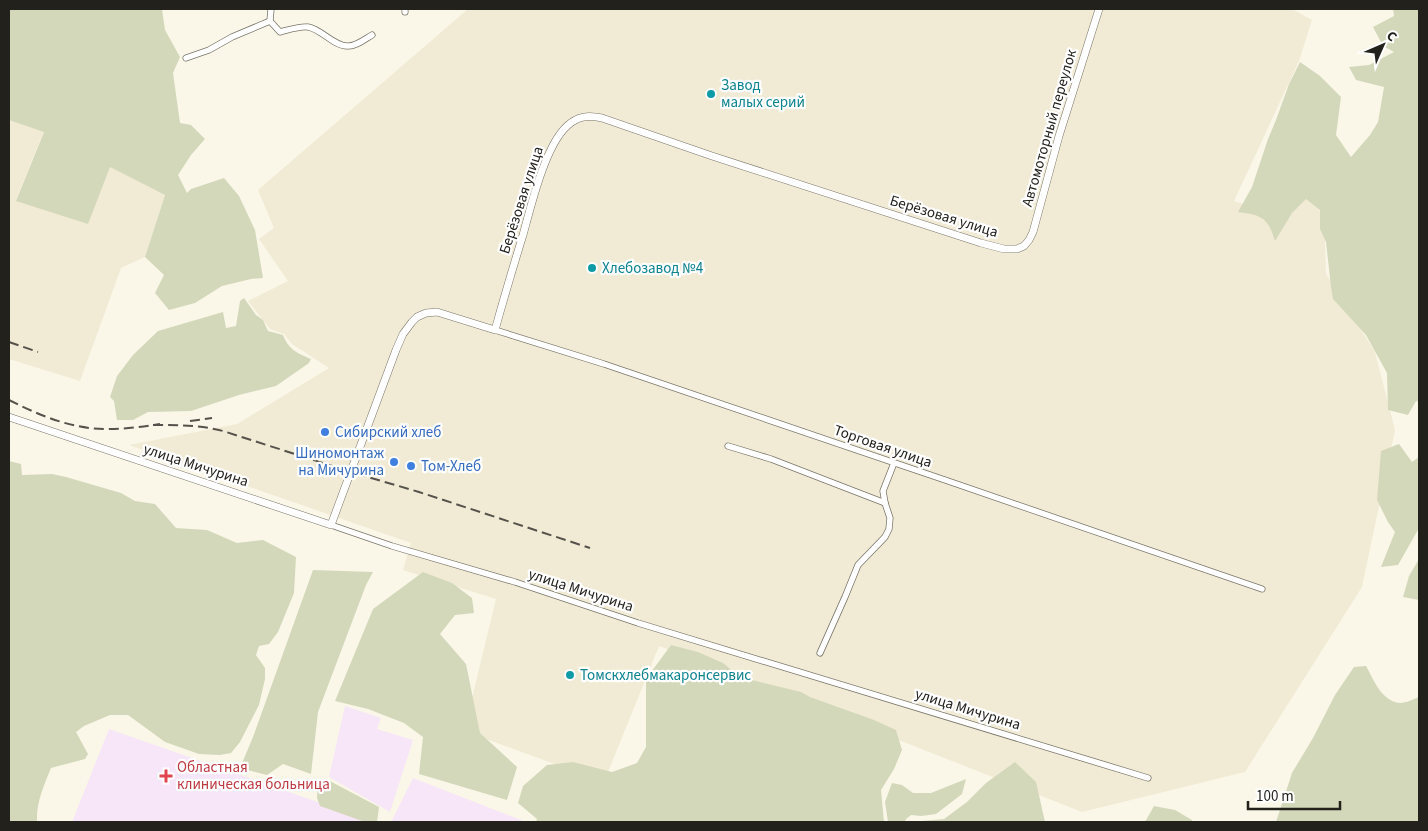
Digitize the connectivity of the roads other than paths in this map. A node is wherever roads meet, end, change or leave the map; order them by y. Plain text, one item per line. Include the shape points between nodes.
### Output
1 (271, 9) edge
2 (1099, 9) edge
3 (270, 21) junction
4 (372, 35) dead end
5 (186, 58) dead end
6 (1017, 249) joint
7 (494, 330) junction
8 (9, 417) edge
9 (728, 446) dead end
10 (894, 463) junction
11 (885, 503) junction
12 (331, 525) junction
13 (1262, 589) dead end
14 (820, 653) dead end
15 (1148, 778) dead end

1 - 3 street
2 - 6 street, Автомоторный переулок via 1033,232 1029,240
3 - 4 street via 280,32 306,26 347,46
3 - 5 street
6 - 7 street, Берёзовая улица via 1004,249 951,235 602,118 585,116 566,127 549,153
7 - 10 street, Торговая улица
7 - 12 street via 437,312 417,316 396,350
8 - 12 street, улица Мичурина
9 - 11 street
10 - 11 street via 883,491
10 - 13 street, Торговая улица
11 - 14 street via 890,518 889,529 858,565
12 - 15 street, улица Мичурина via 638,623

